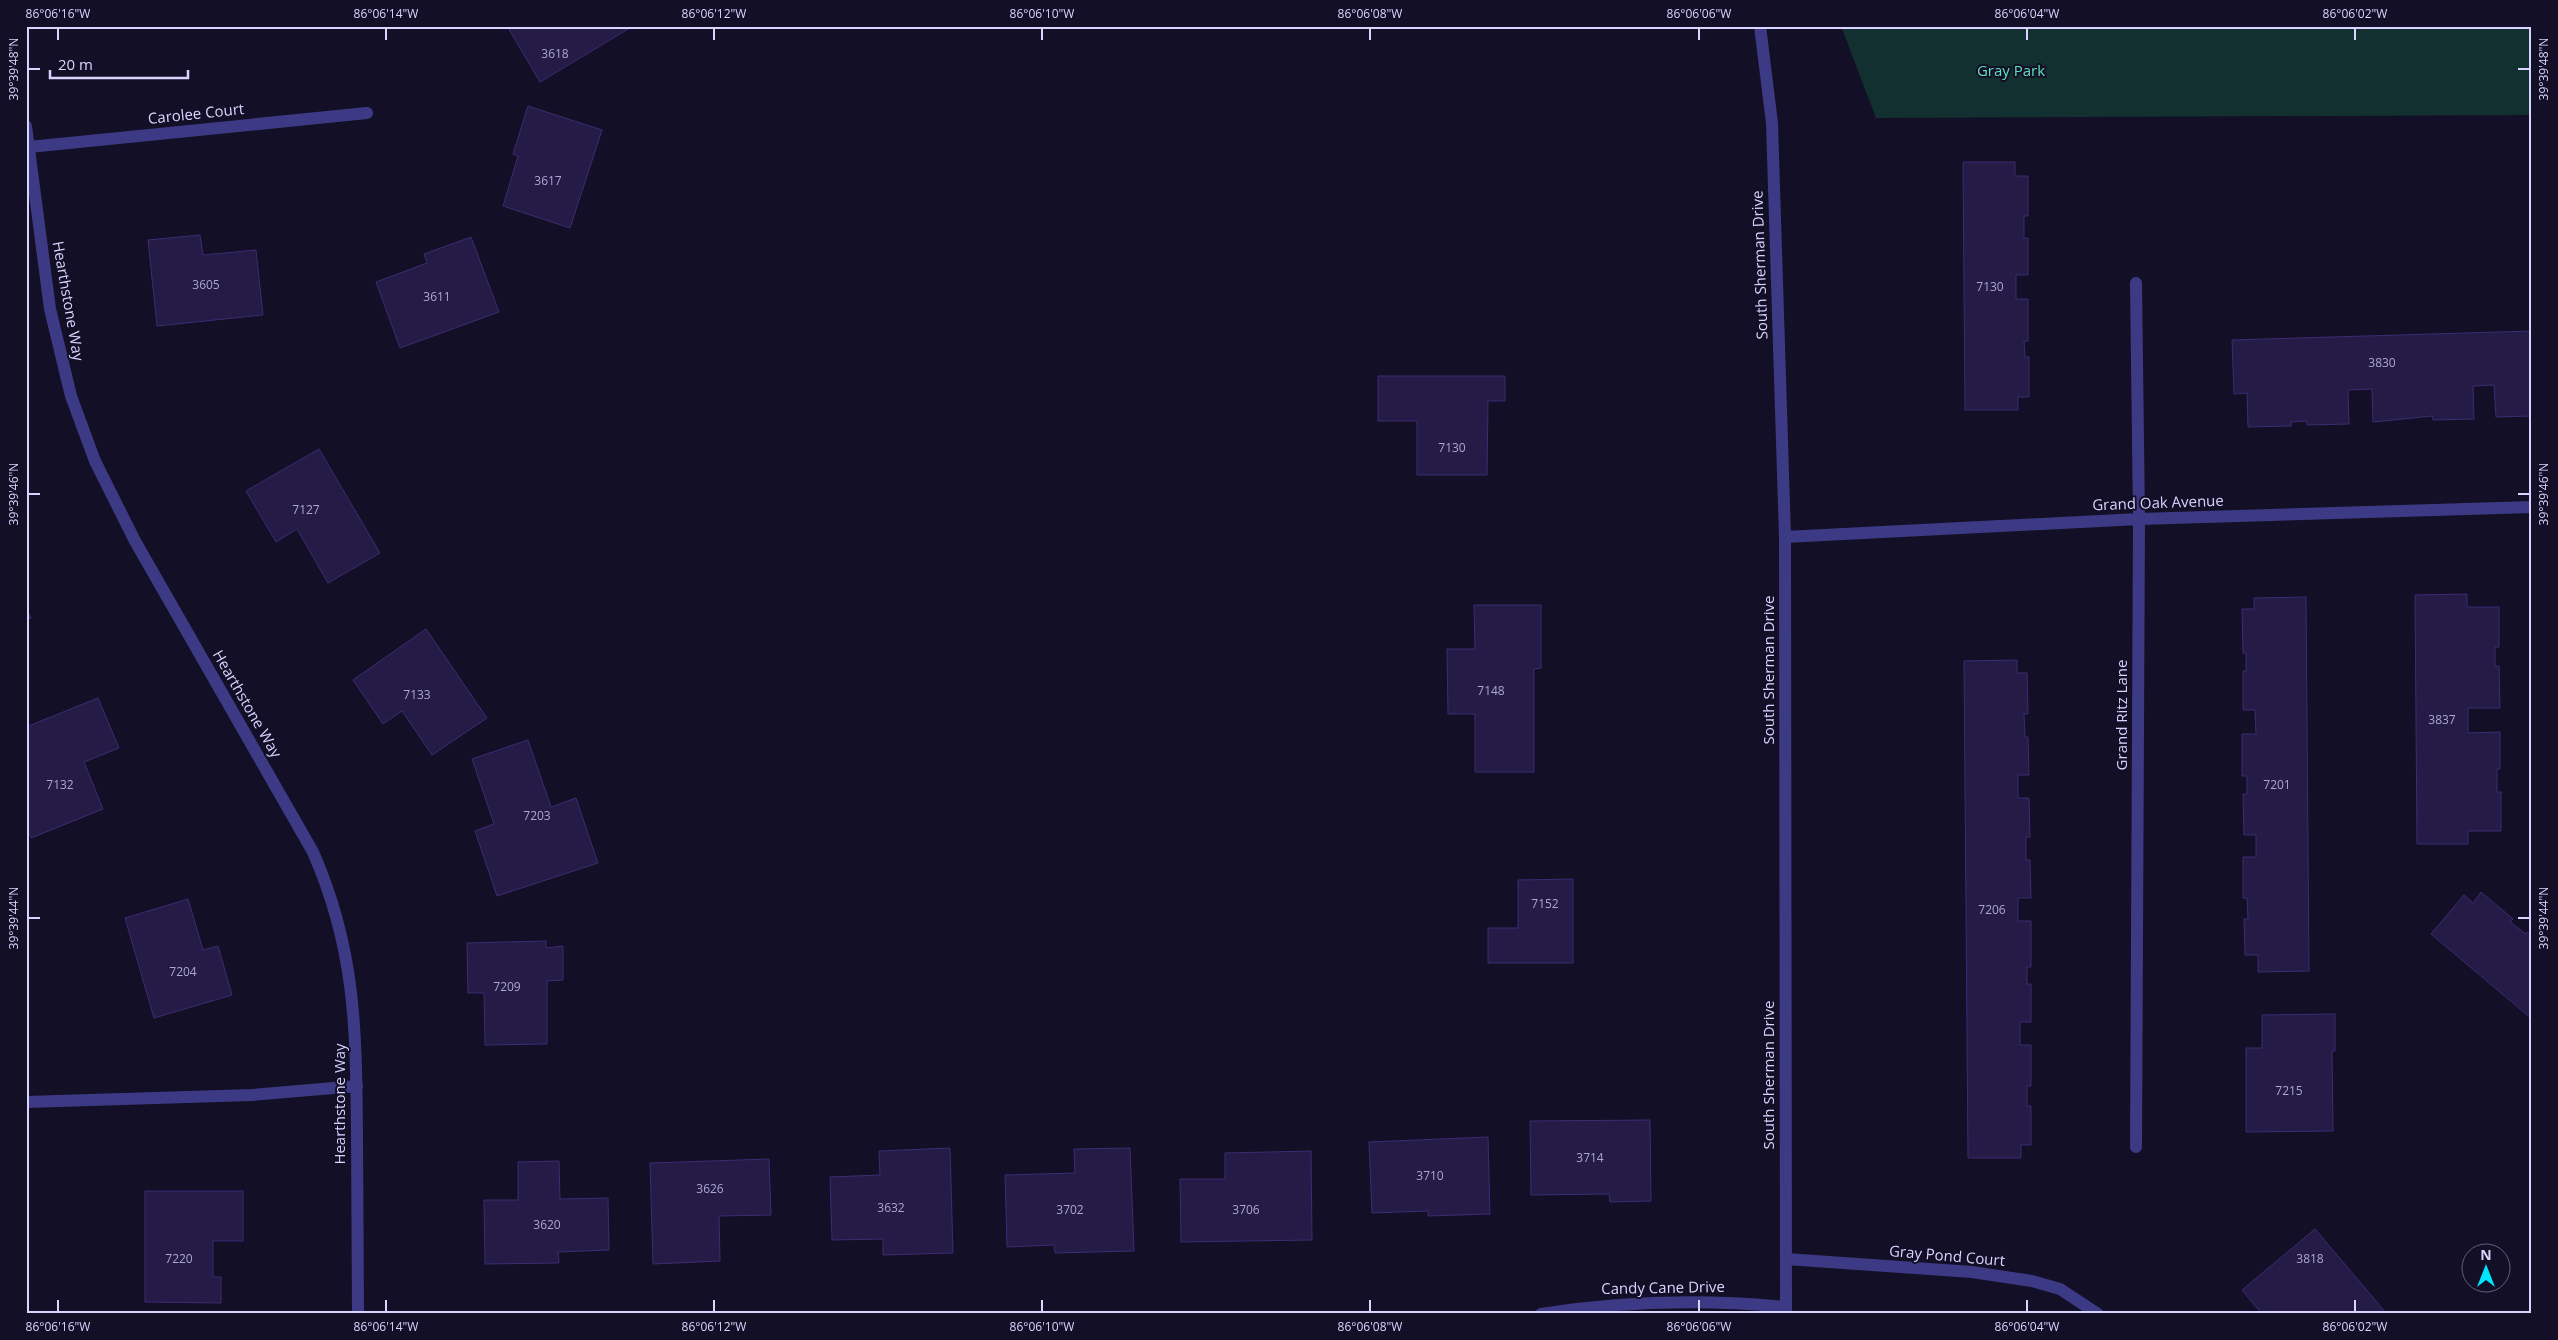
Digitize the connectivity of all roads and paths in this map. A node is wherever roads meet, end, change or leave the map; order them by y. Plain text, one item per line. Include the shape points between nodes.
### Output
1 (1760, 26) edge
2 (367, 113) dead end
3 (26, 126) edge
4 (29, 148) junction
5 (2136, 283) dead end
6 (2532, 507) edge
7 (2140, 519) junction
8 (1785, 537) junction
9 (357, 1086) junction
10 (26, 1102) edge
11 (2136, 1147) dead end
12 (1786, 1259) junction
13 (1786, 1310) edge
14 (358, 1314) edge
15 (1541, 1314) edge
16 (2098, 1314) edge

1 - 8 street, South Sherman Drive via 1772,123
2 - 4 street, Carolee Court
3 - 4 street, Hearthstone Way
4 - 9 street, Hearthstone Way via 50,310 71,396 95,461 135,541 298,824 322,873 343,938 351,983
5 - 7 street, Grand Ritz Lane
6 - 7 street, Grand Oak Avenue
7 - 8 street, Grand Oak Avenue
7 - 11 street, Grand Ritz Lane
8 - 12 street, South Sherman Drive
9 - 10 street via 252,1095
9 - 14 street, Hearthstone Way
12 - 13 street, South Sherman Drive
12 - 16 street, Gray Pond Court via 1972,1272 2032,1281 2060,1289
13 - 15 street, Candy Cane Drive via 1746,1304 1636,1303

